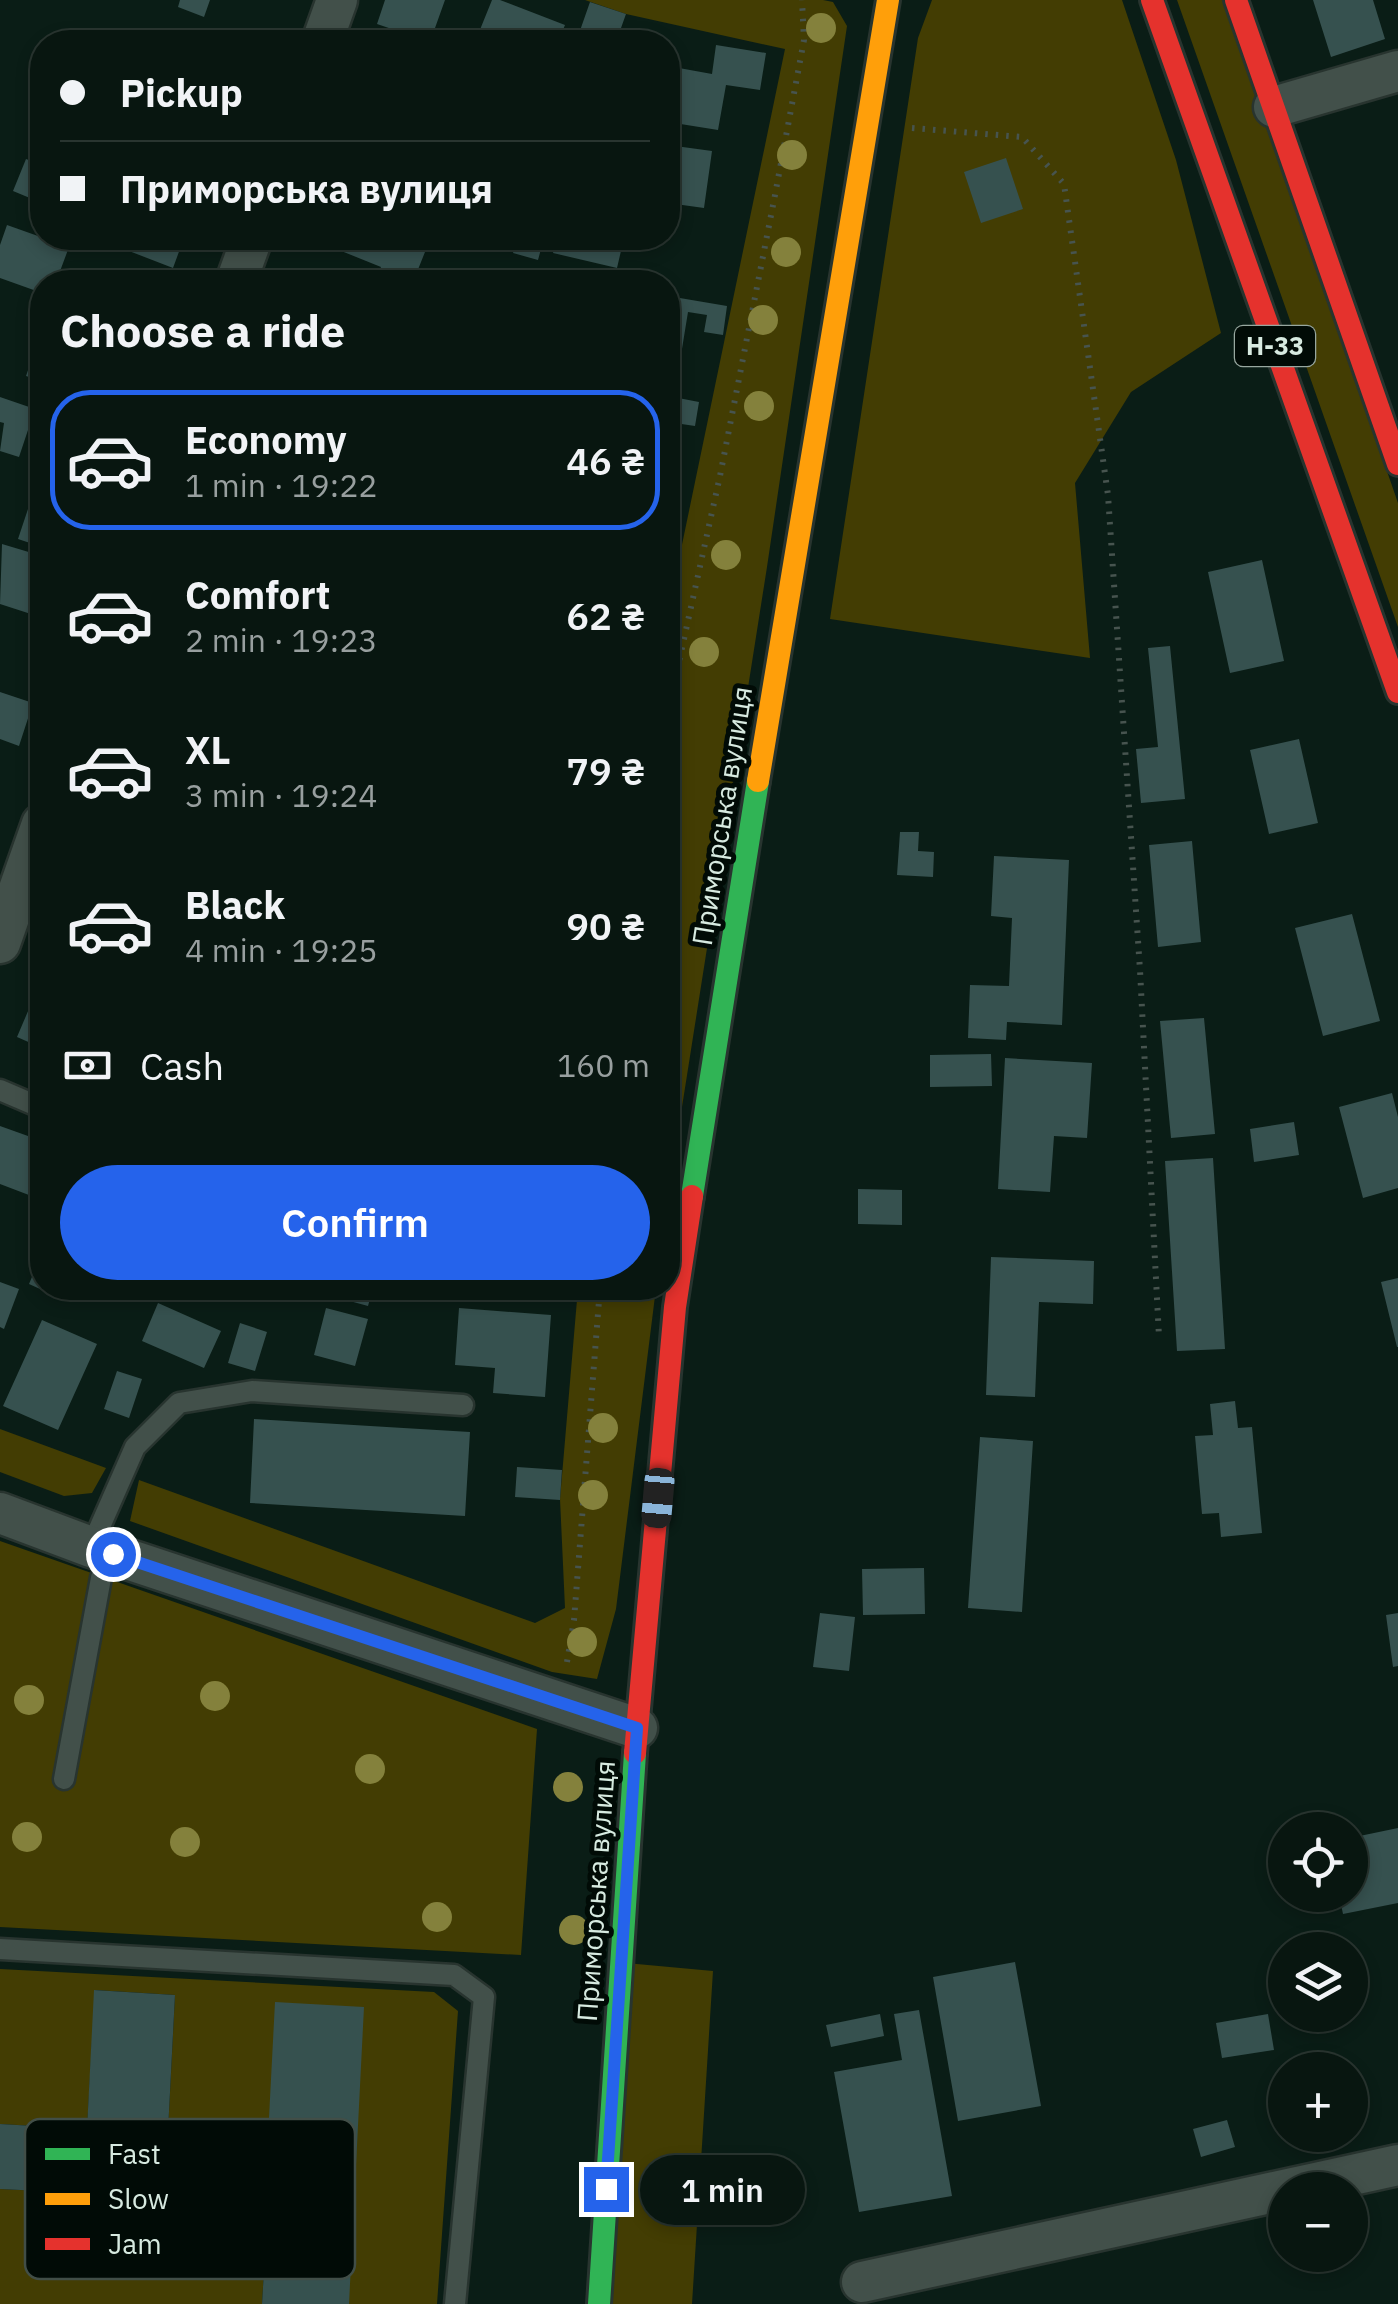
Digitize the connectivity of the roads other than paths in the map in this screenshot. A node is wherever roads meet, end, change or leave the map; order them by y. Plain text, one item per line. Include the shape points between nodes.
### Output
1 (337, 0) edge
2 (888, 0) edge
3 (1152, 0) edge
4 (1236, 0) edge
5 (326, 30) edge
6 (1398, 71) edge
7 (1274, 107) junction
8 (1398, 464) edge
9 (1398, 692) edge
10 (30, 859) edge
11 (0, 943) edge
12 (0, 1090) edge
13 (30, 1103) edge
14 (680, 1275) edge
15 (676, 1300) edge
16 (463, 1405) dead end
17 (0, 1513) edge
18 (102, 1551) junction
19 (637, 1728) junction
20 (64, 1780) dead end
21 (0, 1949) edge
22 (1398, 2165) edge
23 (862, 2282) dead end
24 (455, 2304) edge
25 (599, 2304) edge

1 - 5 street
2 - 14 street, Приморська вулиця
3 - 9 street, Н-33
4 - 7 street, Н-33
6 - 7 street
7 - 8 street, Н-33
10 - 11 street
12 - 13 lane
15 - 19 street, Приморська вулиця
16 - 18 lane via 252,1391 180,1403 135,1446
17 - 18 street
18 - 19 street
18 - 20 lane
19 - 25 street, Приморська вулиця
21 - 24 lane via 454,1975 484,1998
22 - 23 street

